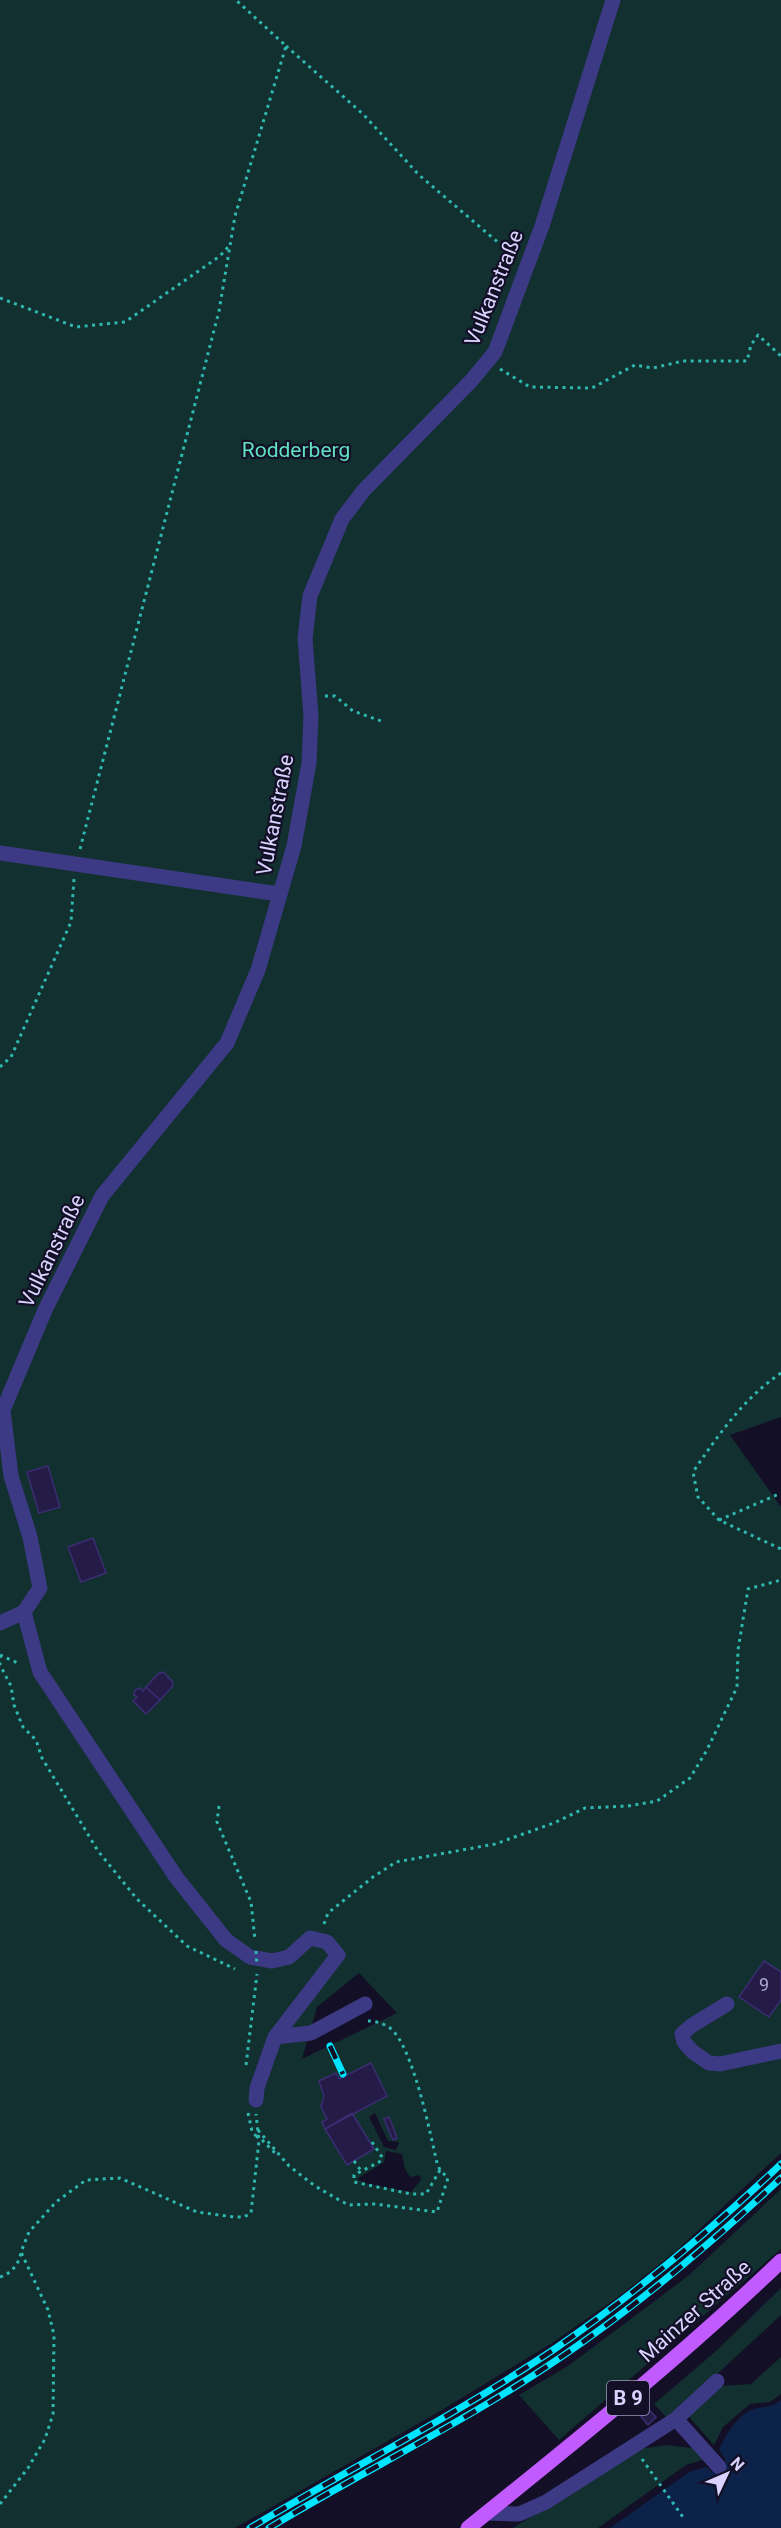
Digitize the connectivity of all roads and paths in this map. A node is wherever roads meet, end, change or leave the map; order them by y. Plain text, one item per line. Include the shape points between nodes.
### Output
1 (236, 0) edge
2 (613, 0) edge
3 (286, 46) junction
4 (231, 245) junction
5 (530, 260) junction
6 (0, 298) edge
7 (781, 356) edge
8 (488, 361) junction
9 (309, 697) junction
10 (381, 721) dead end
11 (0, 853) edge
12 (76, 865) junction
13 (279, 894) junction
14 (0, 1067) edge
15 (781, 1373) edge
16 (781, 1493) edge
17 (719, 1520) junction
18 (781, 1549) edge
19 (781, 1580) edge
20 (24, 1612) junction
21 (0, 1623) edge
22 (0, 1655) edge
23 (219, 1806) dead end
24 (316, 1939) junction
25 (257, 1966) dead end
26 (243, 1973) dead end
27 (250, 1973) dead end
28 (257, 1974) junction
29 (268, 1976) dead end
30 (365, 2004) dead end
31 (727, 2004) dead end
32 (366, 2021) dead end
33 (275, 2037) junction
34 (781, 2051) edge
35 (245, 2070) dead end
36 (252, 2106) joint
37 (372, 2142) dead end
38 (354, 2161) dead end
39 (289, 2166) junction
40 (440, 2170) junction
41 (362, 2172) junction
42 (21, 2253) junction
43 (781, 2261) edge
44 (0, 2277) edge
45 (717, 2381) dead end
46 (676, 2419) junction
47 (633, 2445) junction
48 (719, 2466) dead end
49 (0, 2504) edge
50 (487, 2513) junction
51 (685, 2520) dead end
52 (468, 2528) edge

1 - 3 path
2 - 5 lane, Vulkanstraße
3 - 4 path via 235,216
3 - 5 path via 363,114 419,175 463,215 516,258
4 - 6 path via 125,322 76,327
4 - 12 path via 216,323
5 - 8 lane, Vulkanstraße via 495,352
7 - 8 path via 758,335 747,361 682,361 653,368 635,365 592,388 530,387
8 - 9 lane, Vulkanstraße via 364,490 342,519 310,596 305,638
9 - 10 path via 335,696 352,711
9 - 13 lane, Vulkanstraße via 309,763 294,846
11 - 12 lane
12 - 13 lane
12 - 14 path via 70,922 11,1057
13 - 20 lane, Vulkanstraße via 258,970 226,1043 102,1196 45,1310 3,1410 11,1476 30,1537 40,1588
15 - 17 path via 758,1388 693,1472 698,1497
16 - 17 path
17 - 18 path
19 - 24 path via 748,1589 738,1650 737,1687 708,1750 690,1778 657,1801 585,1808 495,1844 396,1862 328,1913
20 - 21 lane
20 - 24 lane via 40,1672 176,1877 226,1940 250,1957 272,1961 289,1957 310,1938
22 - 26 path via 0,1665 11,1686 23,1727 36,1740 42,1758 98,1851 137,1899 187,1946
23 - 25 path, bridge via 217,1822 251,1902
24 - 33 lane via 327,1942 338,1954
27 - 28 path
28 - 29 path
28 - 35 path
30 - 33 lane via 311,2033
31 - 34 lane via 682,2034 698,2058 720,2064
32 - 40 path via 391,2028 403,2044
33 - 36 lane
36 - 39 path, bridge via 252,2132
37 - 41 path via 381,2162
38 - 41 path
39 - 40 path via 349,2205 437,2212 448,2178
39 - 42 path via 256,2128 259,2140 254,2200 251,2213 244,2217 197,2212 120,2178 86,2180 42,2217 29,2232
40 - 41 path via 426,2194 354,2182 354,2175
42 - 44 path via 19,2263
42 - 49 path via 48,2310 54,2335 53,2414 45,2439 28,2468
43 - 50 main road, Mainzer Straße / B 9 via 645,2385
45 - 46 lane
46 - 47 lane
46 - 48 lane
47 - 50 lane via 546,2502 519,2514
47 - 51 path
50 - 52 main road, Mainzer Straße / B 9

